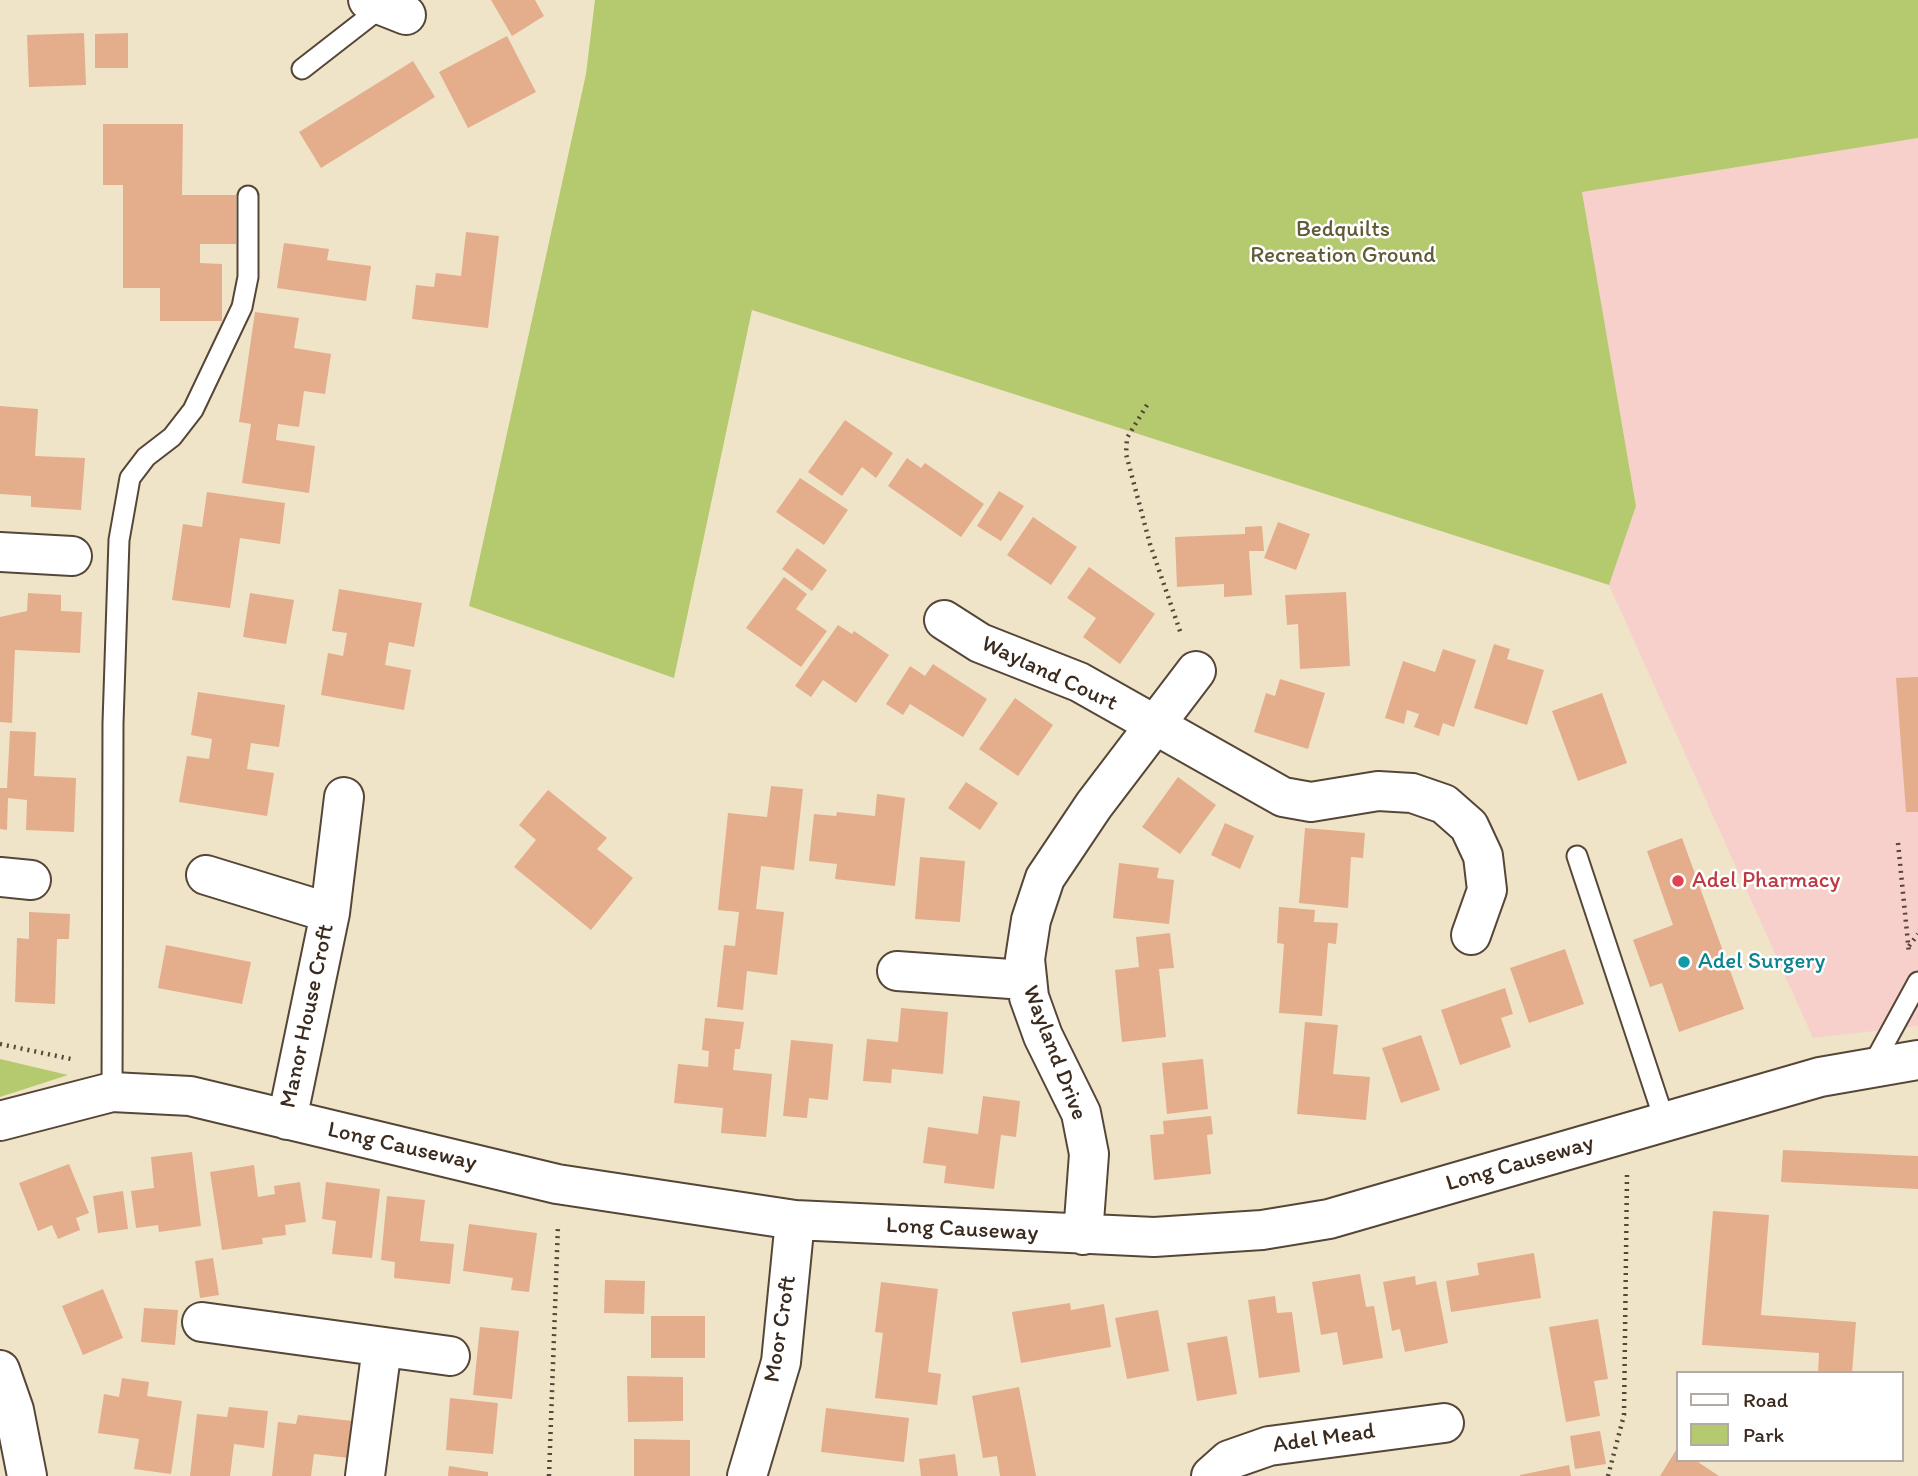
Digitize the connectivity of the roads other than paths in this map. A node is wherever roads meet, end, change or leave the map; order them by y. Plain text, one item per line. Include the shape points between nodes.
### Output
1 (386, 7) edge
2 (302, 69) dead end
3 (248, 196) dead end
4 (0, 552) edge
5 (72, 556) dead end
6 (944, 620) dead end
7 (1196, 671) road end
8 (1156, 727) junction
9 (344, 797) dead end
10 (1577, 856) dead end
11 (206, 875) dead end
12 (330, 913) junction
13 (1471, 935) dead end
14 (897, 971) dead end
15 (1025, 980) junction
16 (1915, 989) edge
17 (1918, 1060) edge
18 (1871, 1069) junction
19 (113, 1092) junction
20 (287, 1120) junction
21 (0, 1121) edge
22 (1665, 1122) junction
23 (795, 1220) junction
24 (1083, 1235) junction
25 (202, 1322) dead end
26 (382, 1347) junction
27 (450, 1356) dead end
28 (0, 1370) edge
29 (1444, 1423) dead end
30 (27, 1476) edge
31 (365, 1476) edge
32 (747, 1476) edge
33 (1211, 1476) edge

1 - 2 lane
3 - 19 lane via 248,277 242,307 193,410 173,437 146,457 130,478 119,540 113,723
4 - 5 street
6 - 8 street, Wayland Court via 980,643 1079,682
7 - 8 street, Wayland Drive
8 - 13 street, Wayland Court via 1283,797 1311,802 1378,791 1412,793 1444,803 1469,826 1483,856 1486,890
8 - 15 street, Wayland Drive via 1094,805 1045,878 1031,920
9 - 12 street, Manor House Croft
10 - 22 lane
11 - 12 street, Manor House Croft
12 - 20 street, Manor House Croft
14 - 15 street
15 - 24 street, Wayland Drive via 1043,1036 1081,1113 1089,1154
16 - 18 lane
17 - 18 street, Long Causeway
18 - 22 street, Long Causeway via 1821,1077
19 - 20 street, Long Causeway via 190,1096
19 - 21 street, Long Causeway
20 - 23 street, Long Causeway via 556,1182
22 - 24 street, Long Causeway via 1329,1219 1248,1231 1154,1237
23 - 24 street, Long Causeway
23 - 32 street, Moor Croft via 781,1362
25 - 26 street
26 - 27 street
26 - 31 street
28 - 30 street via 14,1410
29 - 33 street, Adel Mead via 1269,1446 1229,1460

